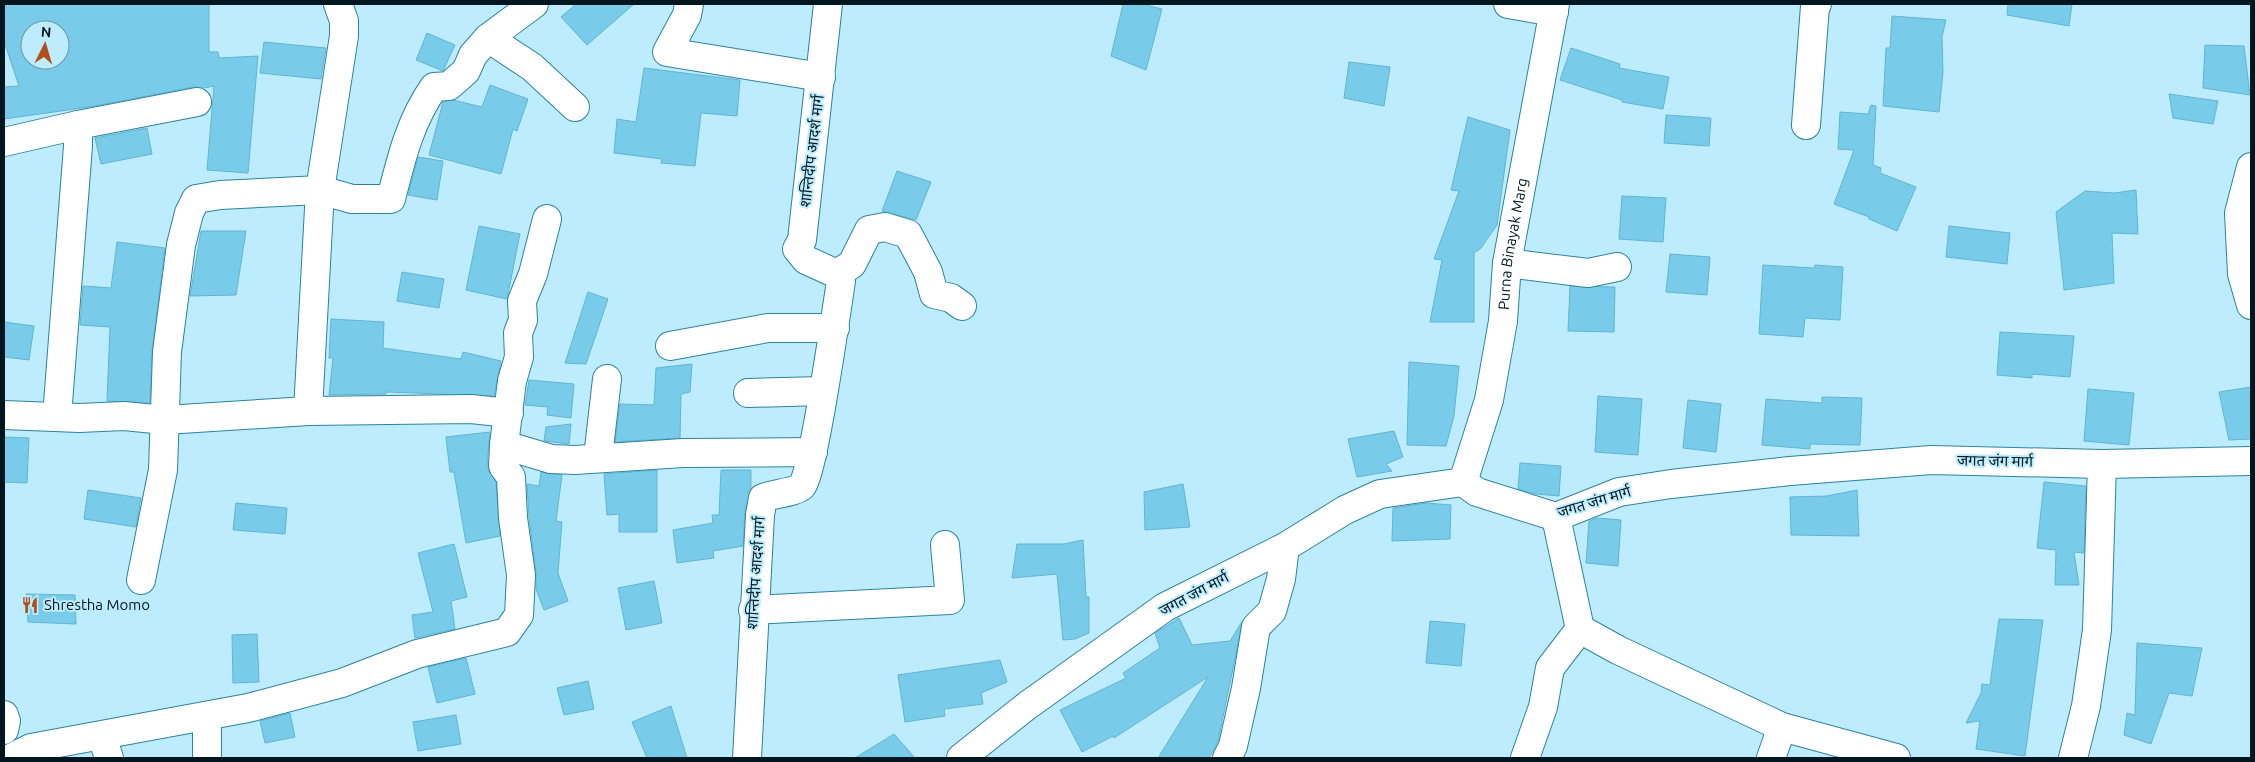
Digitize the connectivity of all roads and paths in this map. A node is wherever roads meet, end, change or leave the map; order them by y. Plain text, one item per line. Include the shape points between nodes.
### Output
1 (338, 4) edge
2 (534, 4) edge
3 (689, 4) edge
4 (828, 4) edge
5 (1508, 4) edge
6 (1817, 4) edge
7 (1555, 8) edge
8 (488, 38) junction
9 (821, 77) junction
10 (197, 102) dead end
11 (575, 107) dead end
12 (78, 125) junction
13 (1806, 125) dead end
14 (4, 142) edge
15 (2251, 167) edge
16 (320, 190) junction
17 (547, 219) dead end
18 (1507, 263) junction
19 (1617, 267) dead end
20 (837, 274) junction
21 (2251, 305) edge
22 (962, 306) dead end
23 (835, 328) junction
24 (670, 346) dead end
25 (607, 379) dead end
26 (822, 391) junction
27 (748, 393) dead end
28 (308, 411) junction
29 (509, 413) junction
30 (4, 415) edge
31 (57, 416) junction
32 (165, 420) junction
33 (504, 445) junction
34 (813, 452) junction
35 (598, 457) junction
36 (2251, 461) edge
37 (2102, 464) junction
38 (1463, 482) junction
39 (1556, 517) junction
40 (945, 545) dead end
41 (1285, 547) junction
42 (141, 580) dead end
43 (753, 610) junction
44 (1580, 629) junction
45 (4, 714) edge
46 (207, 716) junction
47 (1782, 727) junction
48 (4, 730) edge
49 (106, 747) edge
50 (11, 758) edge
51 (207, 758) edge
52 (747, 758) edge
53 (961, 758) edge
54 (1227, 758) edge
55 (1525, 758) edge
56 (1771, 758) edge
57 (1896, 758) edge
58 (2073, 758) edge

1 - 16 street via 344,22 344,36
2 - 8 street
3 - 9 street via 687,15 667,52
4 - 9 street, शान्तिदीप आदर्श मार्ग
5 - 7 street
6 - 13 street
7 - 18 street, Purna Binayak Marg
8 - 11 street via 532,67
8 - 16 street via 473,55 466,71 449,86 434,87 420,106 406,140 391,199 352,200
9 - 20 street, शान्तिदीप आदर्श मार्ग via 802,240 797,249 806,260
10 - 12 street
12 - 14 street
12 - 31 street
15 - 21 street via 2239,213 2242,274
16 - 28 street
16 - 32 street via 196,199 181,246 167,352
17 - 29 street via 522,302 519,357 512,381
18 - 19 street via 1588,273
18 - 38 street, Purna Binayak Marg via 1503,321 1489,400
20 - 22 street via 852,264 868,230 885,227 908,234 928,272 934,294 951,298
20 - 23 street, शान्तिदीप आदर्श मार्ग via 841,281
23 - 24 street via 768,328
23 - 26 street, शान्तिदीप आदर्श मार्ग
25 - 35 street
26 - 27 street
26 - 34 street, शान्तिदीप आदर्श मार्ग
28 - 29 street via 471,409
28 - 32 street
29 - 33 street
30 - 31 street
31 - 32 street
32 - 42 street via 162,470
33 - 35 street via 551,459
33 - 46 street via 503,466 511,477 521,575 519,615 507,632 417,654 342,683
34 - 35 street
34 - 43 street, शान्तिदीप आदर्श मार्ग via 804,485 763,498
36 - 37 street, जगत जंग मार्ग
37 - 39 street, जगत जंग मार्ग via 1931,460 1790,471 1619,492
37 - 58 street via 2097,630 2086,706
38 - 39 street, जगत जंग मार्ग via 1477,492
38 - 41 street, जगत जंग मार्ग via 1380,494 1344,510
39 - 44 street
40 - 43 street via 950,600
41 - 53 street, जगत जंग मार्ग via 1165,607
41 - 54 street via 1282,579 1272,611 1256,627 1246,688 1233,746
43 - 52 street, शान्तिदीप आदर्श मार्ग
44 - 47 street
44 - 55 street via 1550,668 1543,707
45 - 48 street
46 - 49 street
46 - 51 street
47 - 56 street
47 - 57 street
49 - 50 street via 31,748

